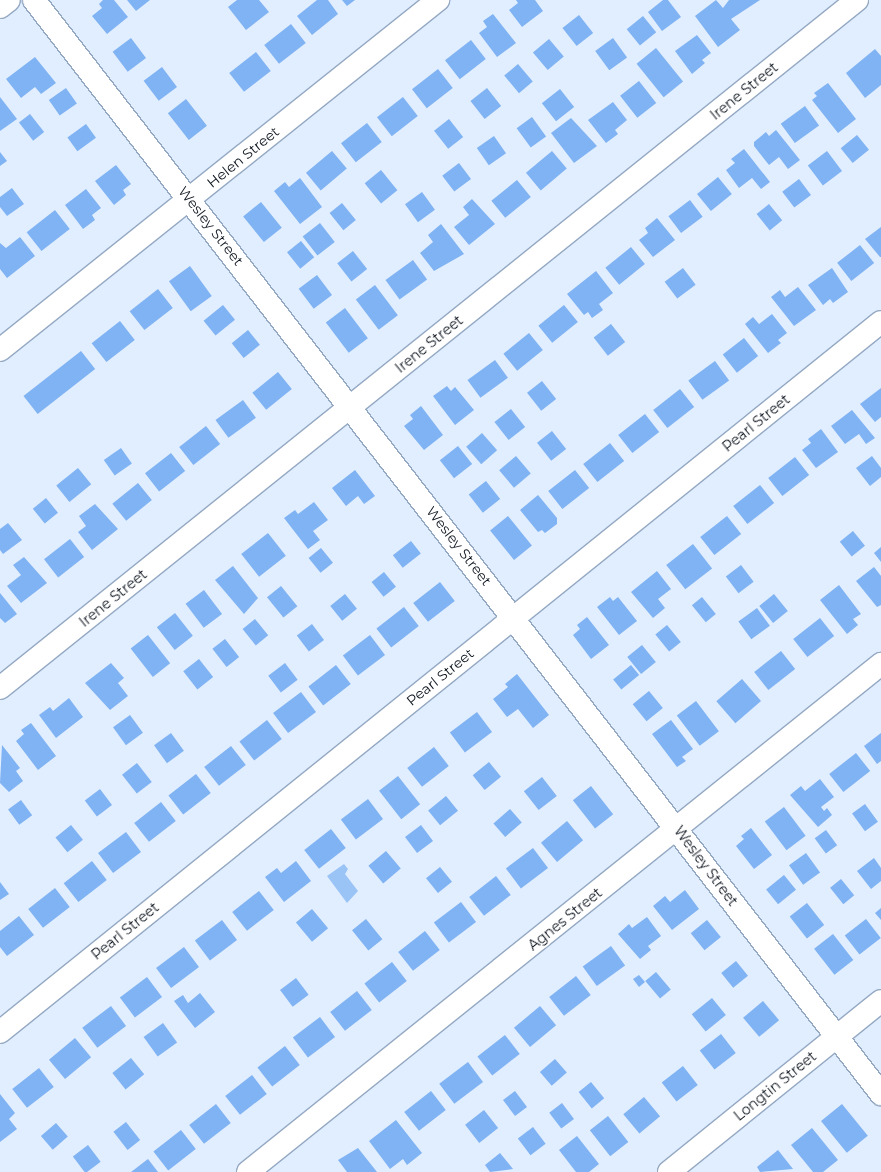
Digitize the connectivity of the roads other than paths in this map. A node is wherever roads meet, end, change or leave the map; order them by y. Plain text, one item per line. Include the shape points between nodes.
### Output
1 (9, 0) edge
2 (34, 0) edge
3 (438, 0) edge
4 (857, 0) edge
5 (0, 7) edge
6 (190, 199) junction
7 (881, 322) edge
8 (0, 350) edge
9 (351, 407) junction
10 (514, 618) junction
11 (881, 664) edge
12 (0, 688) edge
13 (678, 828) junction
14 (881, 1001) edge
15 (0, 1032) edge
16 (836, 1036) junction
17 (881, 1094) edge
18 (248, 1172) edge
19 (668, 1172) edge

1 - 5 street
2 - 6 street, Wesley Street
3 - 6 street, Helen Street
4 - 9 street, Irene Street
6 - 8 street, Helen Street
6 - 9 street, Wesley Street
7 - 10 street, Pearl Street
9 - 10 street, Wesley Street
9 - 12 street, Irene Street
10 - 13 street, Wesley Street
10 - 15 street, Pearl Street
11 - 13 street, Agnes Street
13 - 16 street, Wesley Street
13 - 18 street, Agnes Street
14 - 16 street, Longtin Street
16 - 17 street, Wesley Street
16 - 19 street, Longtin Street

